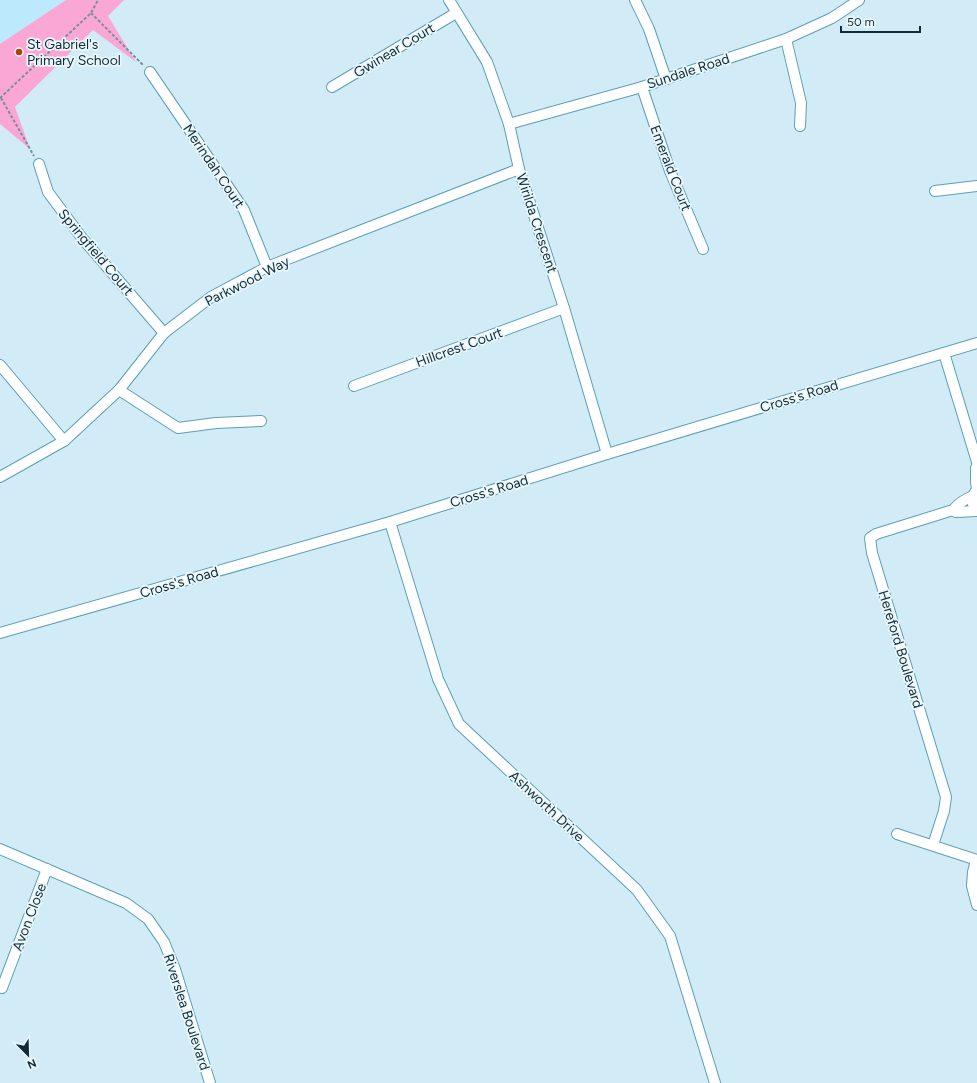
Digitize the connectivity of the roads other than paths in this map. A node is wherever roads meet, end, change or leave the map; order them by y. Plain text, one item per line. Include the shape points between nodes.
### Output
1 (449, 0) edge
2 (634, 0) edge
3 (859, 0) edge
4 (456, 14) junction
5 (786, 39) junction
6 (150, 72) road end
7 (666, 79) junction
8 (332, 87) dead end
9 (642, 87) junction
10 (509, 124) junction
11 (800, 126) dead end
12 (39, 164) road end
13 (519, 168) junction
14 (977, 186) edge
15 (934, 191) dead end
16 (703, 249) dead end
17 (267, 268) junction
18 (564, 308) junction
19 (164, 332) junction
20 (977, 343) edge
21 (944, 353) junction
22 (0, 365) edge
23 (354, 386) dead end
24 (119, 390) junction
25 (261, 421) dead end
26 (64, 442) junction
27 (607, 454) junction
28 (977, 462) edge
29 (977, 466) edge
30 (0, 477) edge
31 (975, 493) edge
32 (953, 510) junction
33 (977, 510) edge
34 (390, 522) junction
35 (0, 633) edge
36 (897, 834) dead end
37 (933, 845) junction
38 (0, 849) edge
39 (977, 860) edge
40 (47, 869) junction
41 (977, 905) edge
42 (2, 988) dead end
43 (210, 1083) edge
44 (714, 1083) edge

1 - 4 street, Wirilda Crescent
2 - 7 street via 649,29
3 - 5 street, Sundale Road via 832,18
4 - 8 street, Gwinear Court
4 - 10 street, Wirilda Crescent via 487,62
5 - 7 street, Sundale Road
5 - 11 street via 801,104
6 - 17 street, Merindah Court via 244,210
7 - 9 street, Sundale Road
9 - 10 street, Sundale Road
9 - 16 street, Emerald Court via 670,171
10 - 13 street, Wirilda Crescent
12 - 19 street, Springfield Court via 48,192 82,238
13 - 17 street, Parkwood Way
13 - 18 street, Wirilda Crescent
14 - 15 street
17 - 19 street, Parkwood Way via 211,297
18 - 23 street, Hillcrest Court
18 - 27 street, Wirilda Crescent
19 - 24 street, Parkwood Way
20 - 21 street, Cross's Road
21 - 27 street, Cross's Road
21 - 28 street
22 - 26 street
24 - 25 street via 178,428
24 - 26 street, Parkwood Way
26 - 30 street, Parkwood Way
27 - 34 street, Cross's Road
29 - 31 street
31 - 32 street, Hereford Boulevard
31 - 33 street via 974,504
32 - 33 street, Hereford Boulevard
32 - 37 street, Hereford Boulevard via 870,538 872,553 946,797
34 - 35 street, Cross's Road
34 - 44 street, Ashworth Drive via 438,679 459,724 637,890 670,936
36 - 37 street
37 - 39 street
38 - 40 street, Riverslea Boulevard
39 - 41 street via 972,886
40 - 42 street, Avon Close
40 - 43 street, Riverslea Boulevard via 126,903 148,919 164,942 175,969

